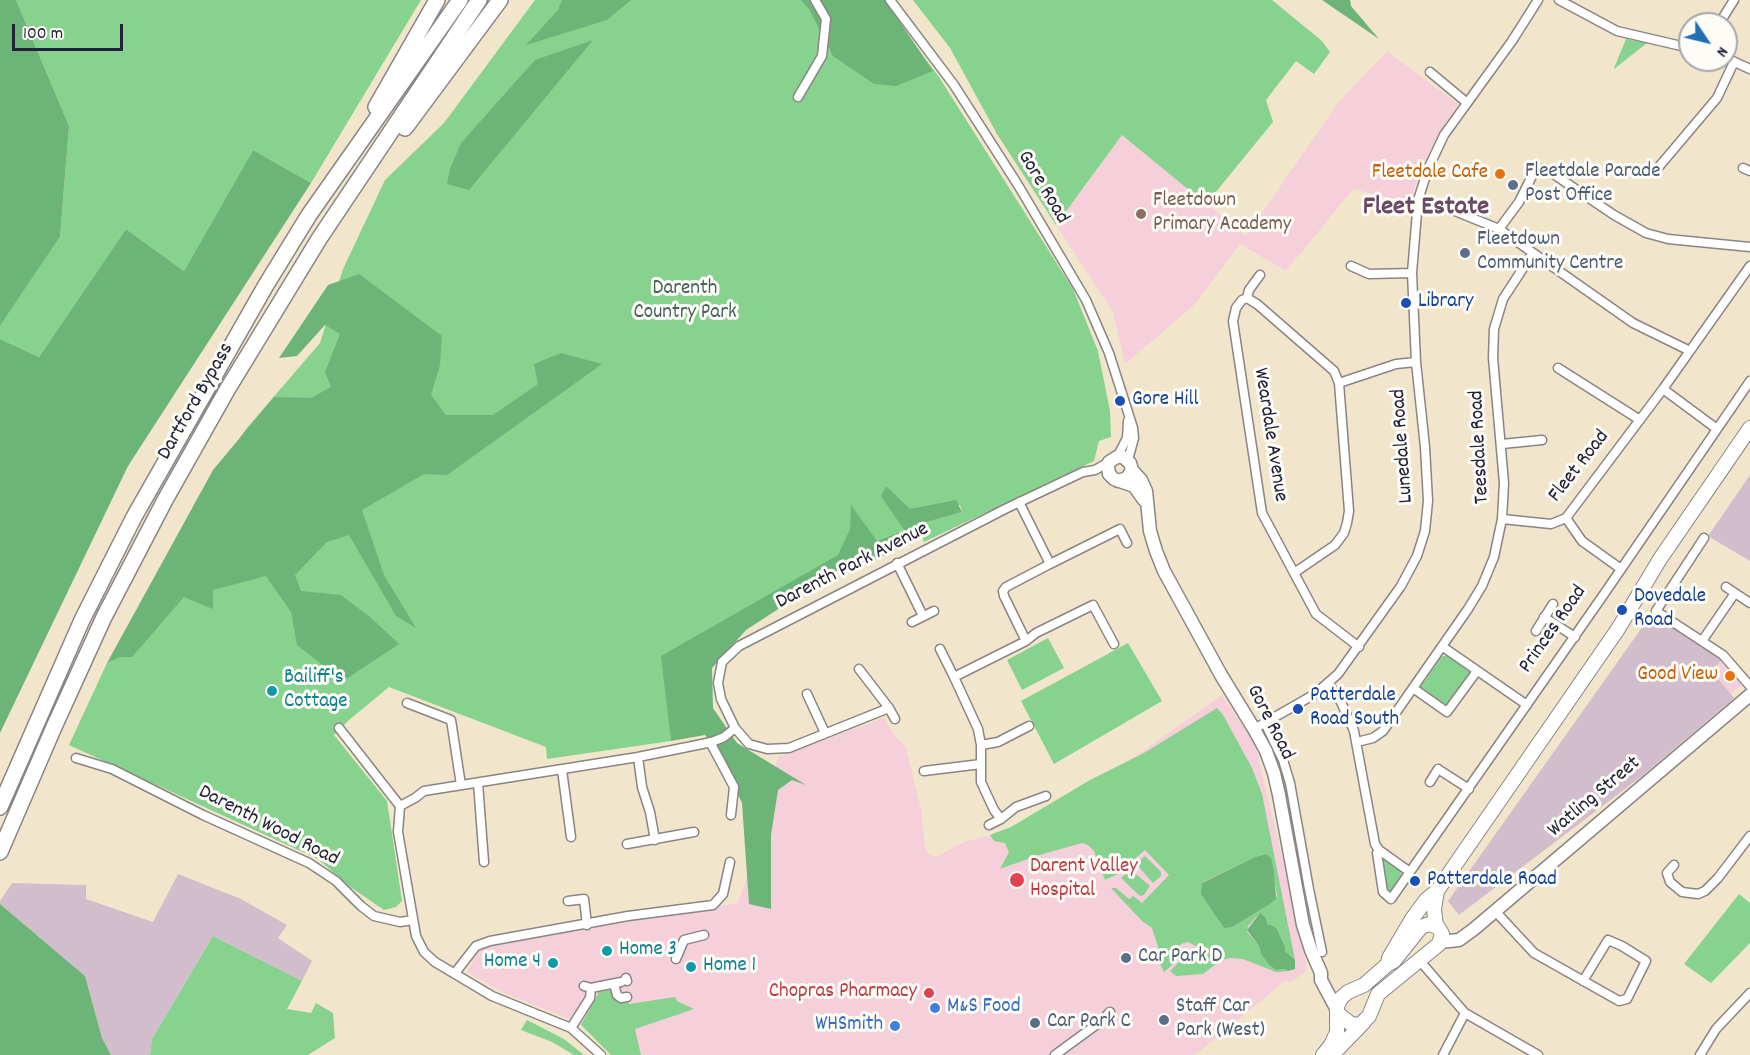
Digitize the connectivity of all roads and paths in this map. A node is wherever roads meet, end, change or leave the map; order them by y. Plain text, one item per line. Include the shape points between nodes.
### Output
1 (437, 0) edge
2 (459, 0) edge
3 (479, 0) edge
4 (500, 0) edge
5 (815, 0) edge
6 (890, 0) edge
7 (1538, 0) edge
8 (1558, 0) edge
9 (1678, 45) edge
10 (1430, 72) dead end
11 (1726, 72) edge
12 (798, 97) dead end
13 (1466, 102) junction
14 (356, 148) junction
15 (1657, 169) dead end
16 (1418, 200) junction
17 (1499, 229) junction
18 (1750, 247) edge
19 (1533, 253) junction
20 (1351, 266) dead end
21 (1750, 266) edge
22 (1412, 273) junction
23 (1260, 275) dead end
24 (1247, 298) junction
25 (1690, 351) junction
26 (1416, 362) junction
27 (1558, 368) dead end
28 (1750, 381) edge
29 (1339, 383) junction
30 (1664, 389) junction
31 (1640, 420) junction
32 (1750, 428) edge
33 (1718, 429) junction
34 (1542, 440) dead end
35 (1750, 441) edge
36 (1502, 444) junction
37 (194, 452) junction
38 (1119, 467) junction
39 (1019, 502) junction
40 (1566, 518) junction
41 (1502, 519) junction
42 (1704, 538) dead end
43 (1127, 543) dead end
44 (897, 563) junction
45 (1050, 564) junction
46 (1621, 569) junction
47 (1294, 573) junction
48 (1726, 587) dead end
49 (1735, 593) junction
50 (1750, 603) edge
51 (1553, 604) dead end
52 (1635, 604) junction
53 (934, 611) dead end
54 (923, 616) junction
55 (1544, 617) junction
56 (912, 622) dead end
57 (1536, 630) dead end
58 (1575, 637) junction
59 (1026, 641) junction
60 (1702, 641) junction
61 (1114, 644) dead end
62 (1359, 647) junction
63 (1443, 647) junction
64 (940, 649) dead end
65 (859, 669) dead end
66 (1477, 671) junction
67 (954, 677) junction
68 (1329, 684) junction
69 (1750, 686) edge
70 (1413, 688) junction
71 (807, 694) dead end
72 (1750, 695) edge
73 (407, 703) dead end
74 (1527, 705) junction
75 (889, 708) junction
76 (895, 719) dead end
77 (1029, 726) dead end
78 (1259, 726) junction
79 (339, 728) dead end
80 (735, 728) junction
81 (825, 733) junction
82 (710, 742) junction
83 (1357, 742) junction
84 (981, 745) junction
85 (638, 757) junction
86 (76, 758) dead end
87 (981, 764) junction
88 (562, 770) junction
89 (924, 771) dead end
90 (1430, 782) dead end
91 (477, 783) junction
92 (461, 785) junction
93 (1469, 789) junction
94 (1046, 796) dead end
95 (400, 806) junction
96 (0, 807) edge
97 (731, 815) dead end
98 (1001, 819) junction
99 (989, 825) dead end
100 (694, 832) dead end
101 (1750, 836) edge
102 (572, 837) dead end
103 (655, 840) junction
104 (627, 844) dead end
105 (1379, 850) junction
106 (0, 852) edge
107 (484, 862) dead end
108 (730, 862) dead end
109 (1674, 865) dead end
110 (1410, 872) junction
111 (1303, 890) junction
112 (1437, 891) junction
113 (568, 901) dead end
114 (1495, 910) junction
115 (413, 920) junction
116 (587, 925) junction
117 (1437, 926) junction
118 (1468, 933) junction
119 (704, 935) dead end
120 (1440, 942) junction
121 (1322, 952) dead end
122 (676, 959) dead end
123 (1420, 961) junction
124 (1388, 964) junction
125 (455, 973) junction
126 (1320, 973) junction
127 (1583, 981) junction
128 (1348, 992) junction
129 (1750, 993) edge
130 (627, 997) dead end
131 (1337, 1011) junction
132 (1110, 1012) dead end
133 (1465, 1013) junction
134 (1368, 1018) junction
135 (571, 1028) junction
136 (1532, 1054) edge
137 (601, 1055) edge
138 (1055, 1055) edge
139 (1323, 1055) edge
140 (1332, 1055) edge
141 (1443, 1055) edge
142 (1700, 1055) edge

1 - 14 highway
2 - 14 highway, Dartford Bypass
3 - 37 highway, Dartford Bypass via 294,279
4 - 37 highway via 364,187
5 - 12 street via 826,19 822,56
6 - 38 street, Gore Road via 954,85 1018,185 1103,337 1133,428 1134,438
7 - 13 street, Lunedale Road
8 - 9 street via 1617,31
10 - 13 street
11 - 15 street via 1718,98
13 - 16 street, Lunedale Road via 1434,153
14 - 96 highway, Dartford Bypass via 266,285 134,517 82,620
16 - 17 street
16 - 22 street, Lunedale Road
17 - 18 street via 1534,172 1546,169 1646,232 1668,239
17 - 19 street
19 - 25 street via 1633,323
19 - 36 street, Teesdale Road via 1503,299 1494,329 1493,358
20 - 22 street via 1369,274
21 - 25 street, Fleet Road
22 - 26 street, Lunedale Road
23 - 24 street, Weardale Avenue
24 - 29 street via 1319,357 1336,374
24 - 47 street, Weardale Avenue via 1236,308 1233,321 1262,510
25 - 30 street, Fleet Road
26 - 29 street via 1396,364
26 - 62 street, Lunedale Road via 1428,476 1425,531 1401,586
27 - 31 street
28 - 33 street, Princes Road
29 - 47 street via 1347,523 1337,543
30 - 31 street, Fleet Road
30 - 33 street
31 - 40 street, Fleet Road
32 - 52 main road via 1660,559
33 - 46 street, Princes Road
34 - 36 street
35 - 52 main road via 1653,585
36 - 41 street, Teesdale Road
37 - 106 highway, Dartford Bypass via 104,617
38 - 39 street, Darenth Park Avenue via 1083,472
38 - 78 street, Gore Road via 1143,485 1152,540 1164,571 1221,675
39 - 44 street, Darenth Park Avenue
39 - 45 street
40 - 41 street, Fleet Road via 1551,524
40 - 46 street via 1582,541
41 - 63 street, Teesdale Road via 1494,557 1482,586
42 - 60 street via 1656,611
43 - 45 street via 1120,529
44 - 54 street
44 - 80 street, Darenth Park Avenue via 740,646 722,662 718,683 721,699
45 - 59 street via 1003,591
46 - 58 street, Princes Road
47 - 62 street, Weardale Avenue via 1319,617
48 - 49 street
49 - 50 street
49 - 60 street
51 - 55 street
52 - 112 main road
53 - 54 street
54 - 56 street
55 - 57 street
55 - 58 street
58 - 74 street, Princes Road
59 - 61 street via 1093,605
59 - 67 street
60 - 69 street via 1727,659
62 - 68 street, Lunedale Road
63 - 66 street
63 - 70 street, Teesdale Road
64 - 67 street
65 - 75 street
66 - 70 street via 1448,712
66 - 74 street
67 - 84 street via 976,723
68 - 78 street, Lunedale Road
68 - 83 street via 1348,716
70 - 83 street, Teesdale Road via 1383,731
71 - 81 street
72 - 114 street, Watling Street
73 - 92 street via 450,720
74 - 93 street, Princes Road
75 - 76 street
75 - 81 street
77 - 84 street via 997,742
78 - 111 street, Gore Road
79 - 95 street
80 - 81 street via 748,744 767,749 789,748
80 - 82 street
82 - 85 street
82 - 97 street via 734,788
83 - 105 street
84 - 87 street
85 - 88 street
85 - 103 street
86 - 115 street, Darenth Wood Road via 112,770 309,863 336,881 374,916 400,922
87 - 89 street
87 - 98 street via 982,786
88 - 91 street
88 - 102 street
90 - 93 street via 1438,769
91 - 92 street
91 - 107 street
92 - 95 street via 424,791
93 - 110 street, Princes Road
94 - 98 street via 1016,807
95 - 115 street via 398,832
98 - 99 street
100 - 103 street
101 - 109 street via 1718,879 1698,894 1682,892 1670,882 1667,873
103 - 104 street
105 - 110 street
105 - 110 street, Princes Road via 1383,892 1389,898
108 - 116 street via 723,894 713,905
111 - 121 street, Gore Road
111 - 126 street, Gore Road via 1305,933
112 - 117 main road
112 - 124 main road via 1412,919
113 - 116 street via 584,899
114 - 118 street, Watling Street
114 - 127 street via 1534,953
115 - 125 street via 422,949
116 - 125 street via 480,944
117 - 118 street
117 - 120 main road via 1442,934
117 - 124 main road via 1421,927
118 - 120 street, Watling Street via 1459,940
119 - 122 street via 684,940
120 - 123 main road
123 - 133 street
123 - 134 main road via 1378,994
124 - 128 main road via 1364,985
125 - 135 street via 495,997
126 - 128 street via 1335,987
126 - 131 street, Gore Road
127 - 127 street via 1624,1001 1646,962 1608,940
128 - 131 main road via 1338,1001
129 - 142 street via 1716,1029
130 - 135 street via 617,996 616,982 588,987 590,999
131 - 134 main road via 1354,1025
131 - 139 main road via 1334,1039
132 - 138 street
133 - 136 street
133 - 141 street
134 - 140 main road
135 - 137 street

